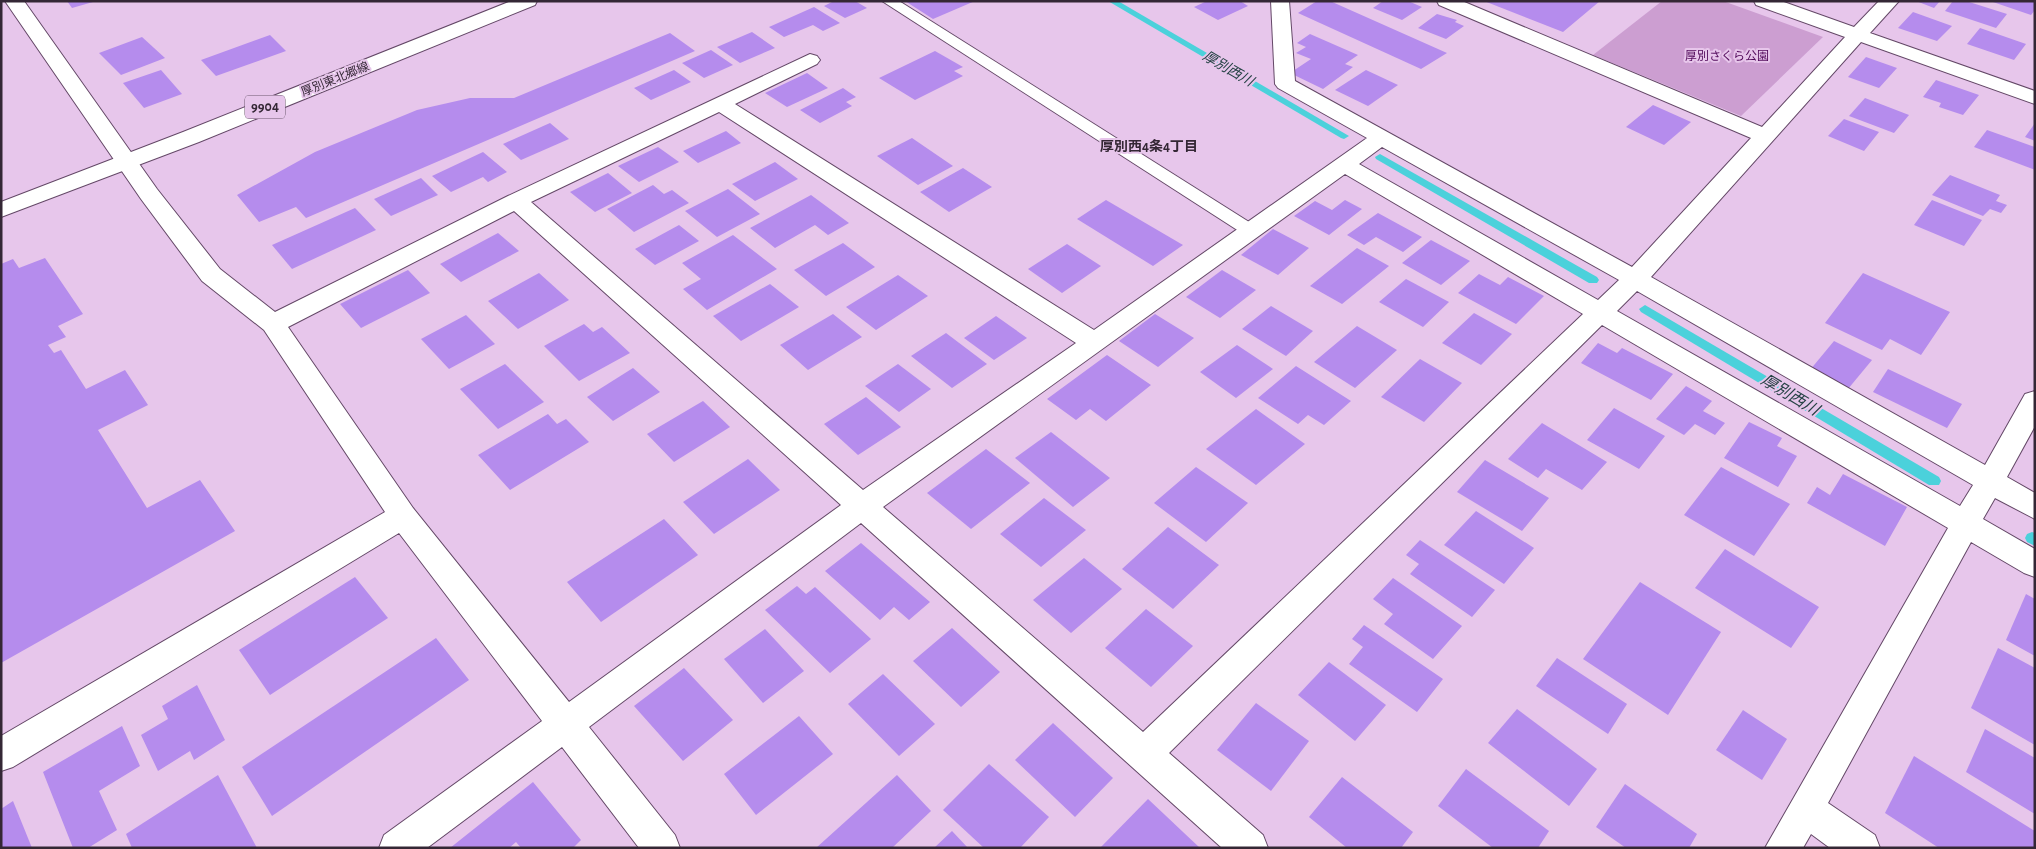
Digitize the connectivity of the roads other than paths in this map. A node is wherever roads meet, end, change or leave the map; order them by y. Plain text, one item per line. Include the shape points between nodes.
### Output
1 (14, 1) edge
2 (528, 1) edge
3 (889, 1) edge
4 (1280, 1) edge
5 (1446, 1) edge
6 (1763, 1) edge
7 (1890, 1) edge
8 (1857, 35) junction
9 (810, 60) dead end
10 (2035, 98) edge
11 (720, 104) junction
12 (1765, 136) junction
13 (1381, 138) junction
14 (126, 162) junction
15 (1343, 164) junction
16 (516, 201) junction
17 (1, 210) edge
18 (1251, 230) junction
19 (1635, 279) junction
20 (1600, 312) junction
21 (274, 324) junction
22 (1095, 343) junction
23 (2035, 401) edge
24 (1988, 481) junction
25 (862, 506) junction
26 (2035, 507) edge
27 (402, 516) junction
28 (1964, 523) junction
29 (2035, 564) edge
30 (565, 724) junction
31 (1144, 754) junction
32 (1, 755) edge
33 (1805, 809) junction
34 (397, 848) edge
35 (662, 848) edge
36 (1250, 848) edge
37 (1783, 848) edge
38 (1862, 848) edge

1 - 14 street
2 - 14 street, 厚別東北郷線 / 9904
3 - 18 lane
4 - 13 street via 1285,84
5 - 12 street
6 - 8 street
7 - 8 street
8 - 10 street
8 - 12 street
9 - 11 street
11 - 16 street
11 - 22 street
12 - 19 street
13 - 15 street
13 - 19 street
14 - 17 street, 厚別東北郷線 / 9904
14 - 21 street via 211,275
15 - 18 street
15 - 20 street
16 - 21 street
16 - 25 street
18 - 22 street
19 - 20 street
19 - 24 street
20 - 28 street
20 - 31 street
21 - 27 street
22 - 25 street
23 - 24 street
24 - 26 street
24 - 28 street
25 - 30 street
25 - 31 street
27 - 30 street
27 - 32 street
28 - 29 street
28 - 33 street
30 - 34 street
30 - 35 street
31 - 36 street
33 - 37 street
33 - 38 street

